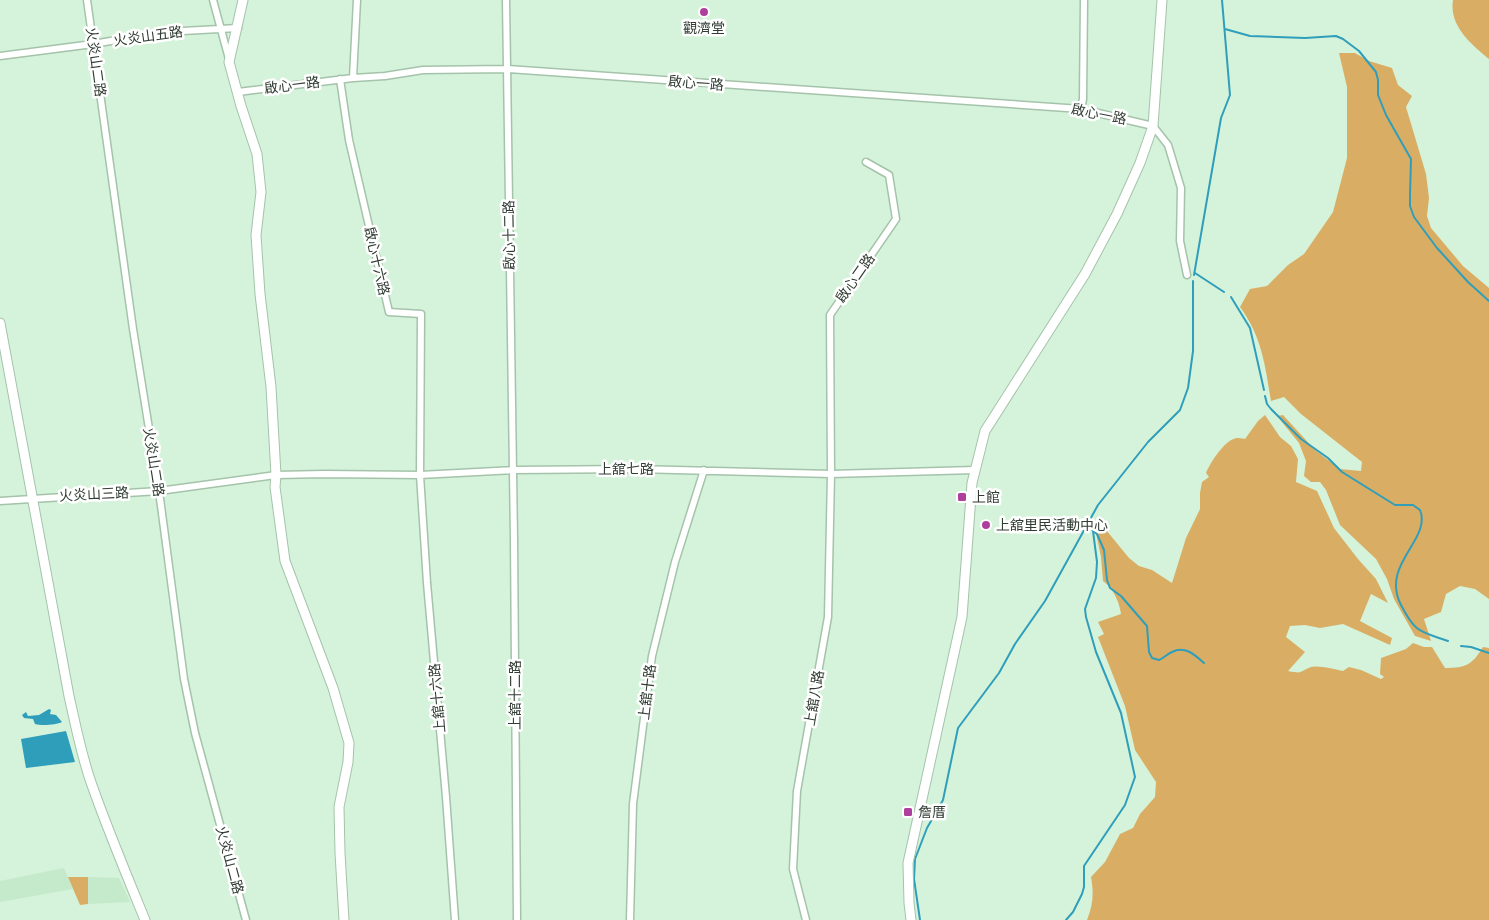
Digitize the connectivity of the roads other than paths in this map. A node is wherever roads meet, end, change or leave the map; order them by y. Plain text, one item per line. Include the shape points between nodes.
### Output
1 (87, 0) edge
2 (213, 0) edge
3 (243, 0) edge
4 (357, 0) edge
5 (506, 0) edge
6 (1084, 0) edge
7 (1162, 0) edge
8 (220, 28) junction
9 (238, 28) junction
10 (93, 44) junction
11 (0, 56) edge
12 (230, 62) junction
13 (507, 69) junction
14 (353, 78) junction
15 (340, 79) junction
16 (238, 92) junction
17 (1081, 109) junction
18 (1153, 126) junction
19 (866, 162) dead end
20 (1187, 275) dead end
21 (0, 323) edge
22 (512, 470) junction
23 (704, 470) junction
24 (975, 470) junction
25 (832, 474) junction
26 (276, 475) junction
27 (420, 475) junction
28 (159, 491) junction
29 (32, 498) junction
30 (0, 501) edge
31 (145, 920) edge
32 (246, 920) edge
33 (344, 920) edge
34 (455, 920) edge
35 (517, 920) edge
36 (630, 920) edge
37 (806, 920) edge
38 (911, 920) edge

1 - 10 street, 火炎山二路
2 - 8 street
3 - 9 street
4 - 14 street
5 - 13 street, 啟心十二路
6 - 17 street
7 - 18 street
8 - 9 street, 火炎山五路
8 - 10 street, 火炎山五路 via 164,32
8 - 12 street
9 - 12 street
10 - 11 street, 火炎山五路
10 - 28 street, 火炎山二路 via 132,329
12 - 16 street
13 - 14 street, 啟心一路 via 422,70
13 - 17 street, 啟心一路
13 - 22 street, 啟心十二路
14 - 15 street, 啟心一路
15 - 16 street, 啟心一路
15 - 27 street, 啟心十六路 via 349,140 389,312 421,314
16 - 26 street via 257,154 261,192 256,235
17 - 18 street, 啟心一路
18 - 20 street via 1168,145 1181,188 1180,241
18 - 24 street via 1117,214 1085,274 985,431
19 - 25 street, 啟心二路 via 888,175 896,219 830,314
21 - 29 street
22 - 23 street, 上舘七路
22 - 27 street, 上舘七路
22 - 35 street, 上舘十二路
23 - 25 street, 上舘七路
23 - 36 street, 上舘十路 via 675,562 652,656 633,804
24 - 25 street, 上舘七路
24 - 38 street via 962,616 908,863
25 - 37 street, 上舘八路 via 828,617 796,791 793,869
26 - 27 street, 上舘七路
26 - 28 street, 火炎山三路
26 - 33 street via 285,561 333,688 349,743 340,807
27 - 34 street, 上舘十六路
28 - 29 street, 火炎山三路
28 - 32 street, 火炎山二路 via 184,679 195,733
29 - 30 street, 火炎山三路
29 - 31 street via 78,738 96,796

